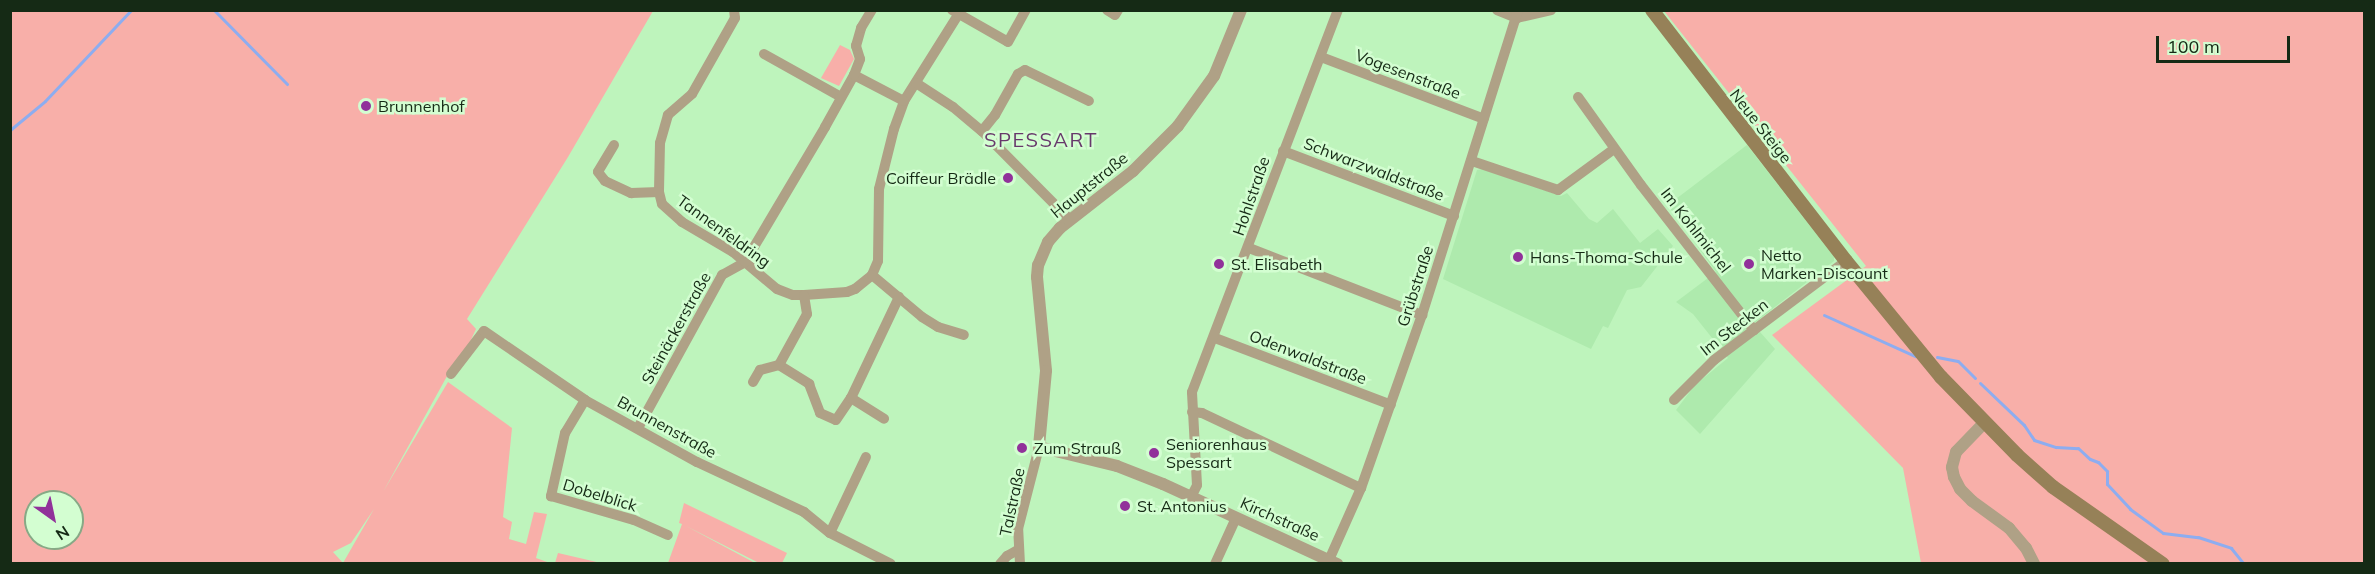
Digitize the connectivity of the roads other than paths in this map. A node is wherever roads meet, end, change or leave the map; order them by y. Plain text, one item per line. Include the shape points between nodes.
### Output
1 (734, 10) edge
2 (872, 10) edge
3 (1026, 10) edge
4 (1107, 10) edge
5 (1118, 10) edge
6 (1241, 10) edge
7 (1338, 10) edge
8 (1497, 10) edge
9 (1551, 10) edge
10 (1652, 10) edge
11 (957, 12) edge
12 (1518, 14) edge
13 (764, 54) dead end
14 (1321, 57) junction
15 (854, 75) junction
16 (916, 83) junction
17 (841, 97) junction
18 (1578, 97) dead end
19 (904, 101) junction
20 (1089, 101) dead end
21 (1484, 118) junction
22 (982, 131) junction
23 (614, 145) dead end
24 (1614, 149) junction
25 (1282, 151) junction
26 (1472, 161) junction
27 (658, 192) junction
28 (1454, 216) junction
29 (1070, 220) junction
30 (1248, 248) junction
31 (1846, 261) junction
32 (745, 262) junction
33 (872, 275) junction
34 (804, 295) junction
35 (899, 297) junction
36 (1422, 315) junction
37 (1754, 330) junction
38 (964, 335) dead end
39 (1215, 338) junction
40 (779, 365) junction
41 (451, 374) dead end
42 (753, 382) dead end
43 (851, 398) junction
44 (585, 399) junction
45 (1674, 400) dead end
46 (1391, 405) junction
47 (1192, 412) junction
48 (884, 419) dead end
49 (1984, 423) junction
50 (638, 428) junction
51 (1039, 447) junction
52 (866, 458) dead end
53 (1361, 488) junction
54 (1191, 497) junction
55 (1236, 518) junction
56 (830, 533) junction
57 (668, 535) dead end
58 (1018, 550) junction
59 (1333, 562) edge
60 (891, 564) edge
61 (1000, 564) edge
62 (1020, 564) edge
63 (1215, 564) edge
64 (2034, 564) edge
65 (2163, 564) edge

1 - 27 street, Tannenfeldring via 735,18 692,94 668,115 660,143
2 - 15 street, Steinäckerstraße via 856,46 860,59
3 - 11 street via 1008,42
4 - 5 street via 1115,15
6 - 29 street, Hauptstraße via 1214,76 1178,126 1133,171
7 - 14 street, Hohlstraße
8 - 12 street
9 - 12 street
10 - 31 main road, Neue Steige
11 - 16 street
12 - 21 street, Grübstraße
13 - 17 street
14 - 21 street, Vogesenstraße
14 - 25 street, Hohlstraße
15 - 17 street, Steinäckerstraße
15 - 19 street
16 - 19 street
16 - 22 street
17 - 32 street, Steinäckerstraße
18 - 24 street, Im Kohlmichel
19 - 33 street via 879,189 878,261
20 - 22 street via 1025,70 1018,74
21 - 26 street, Grübstraße
22 - 29 street
23 - 27 street via 598,172 604,181 631,193
24 - 26 street via 1558,190
24 - 37 street, Im Kohlmichel
25 - 28 street, Schwarzwaldstraße
25 - 30 street, Hohlstraße
26 - 28 street, Grübstraße
27 - 32 street, Tannenfeldring via 670,213
28 - 36 street, Grübstraße
29 - 51 street, Hauptstraße via 1048,242 1038,265 1046,371
30 - 36 street
30 - 39 street, Hohlstraße
31 - 37 street, Im Stecken
31 - 49 main road, Neue Steige via 1938,374
32 - 34 street, Tannenfeldring via 777,289
32 - 50 street, Steinäckerstraße via 722,274
33 - 34 street, Tannenfeldring via 847,292
33 - 35 street
34 - 40 street via 807,314
35 - 38 street via 938,327
35 - 43 street
36 - 46 street, Grübstraße
37 - 45 street, Im Stecken via 1714,360
39 - 46 street, Odenwaldstraße
39 - 47 street, Hohlstraße via 1192,392
40 - 42 street via 760,370
40 - 43 street via 809,384 819,413 831,420 841,416
41 - 44 street, Brunnenstraße via 484,331
43 - 48 street
44 - 50 street, Brunnenstraße
44 - 57 street, Dobelblick via 565,433 551,496 634,520
46 - 53 street, Grübstraße
47 - 53 street via 1202,413
47 - 54 street, Hohlstraße via 1197,485
49 - 64 street via 1956,452 1954,477 1972,501 2009,528
49 - 65 main road, Neue Steige via 2053,487
50 - 56 street, Brunnenstraße via 697,462 804,512
51 - 54 street, Kirchstraße via 1117,466
51 - 58 street, Talstraße via 1018,529
52 - 56 street
53 - 59 street, Grübstraße
54 - 55 street, Kirchstraße
55 - 59 street, Kirchstraße
55 - 63 street
56 - 60 street, Brunnenstraße
58 - 61 street
58 - 62 street, Talstraße

